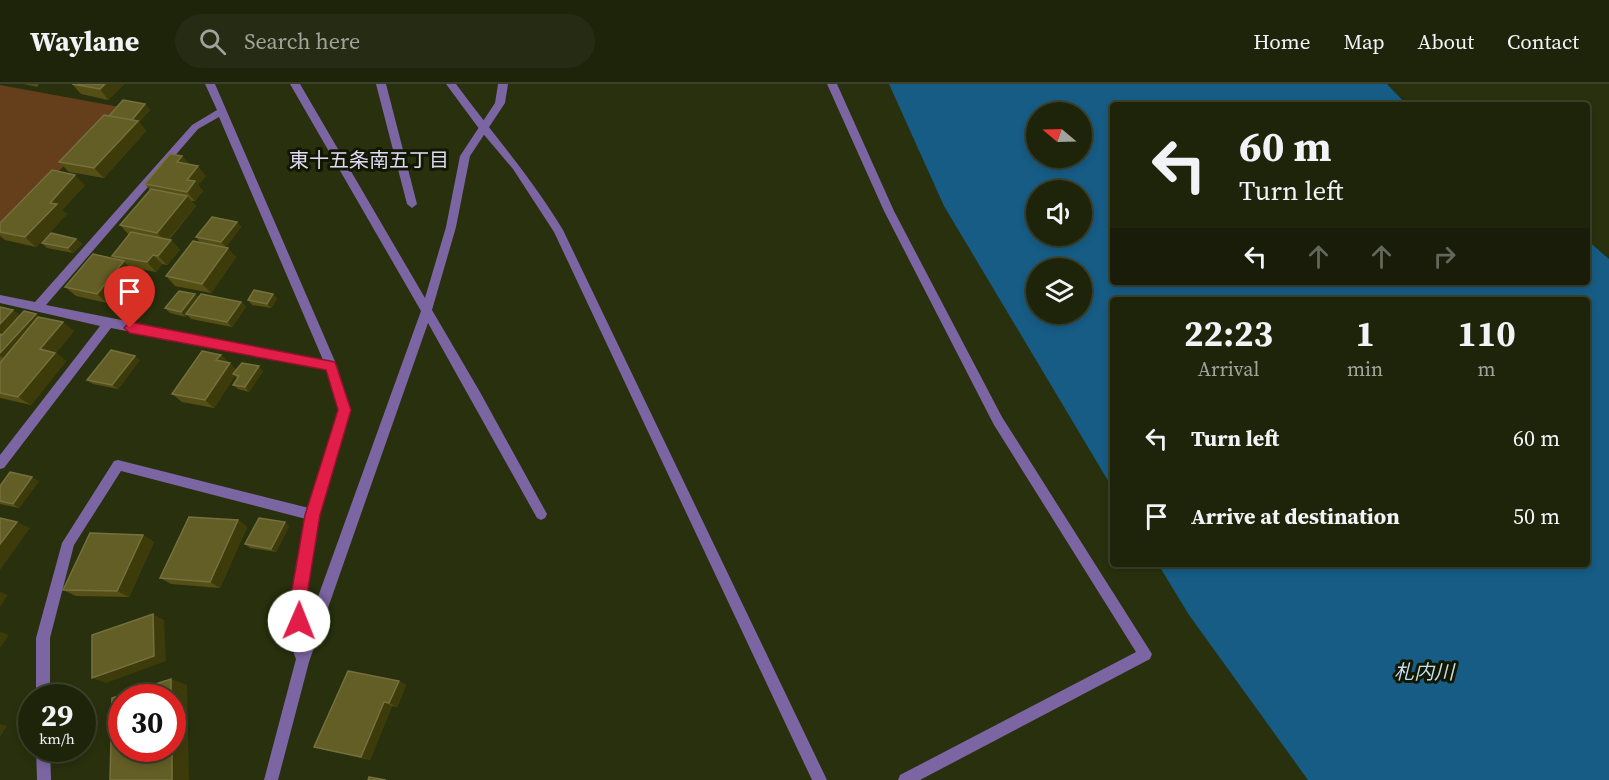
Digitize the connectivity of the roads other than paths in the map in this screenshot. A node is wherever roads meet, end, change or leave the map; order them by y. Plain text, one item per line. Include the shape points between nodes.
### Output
1 (210, 84) edge
2 (295, 84) edge
3 (381, 84) edge
4 (451, 84) edge
5 (503, 84) edge
6 (832, 84) edge
7 (221, 112) junction
8 (483, 128) junction
9 (412, 204) dead end
10 (0, 299) edge
11 (37, 308) junction
12 (426, 313) junction
13 (108, 323) junction
14 (331, 366) junction
15 (0, 464) edge
16 (541, 514) dead end
17 (313, 515) junction
18 (302, 662) junction
19 (43, 684) edge
20 (43, 762) edge
21 (44, 780) edge
22 (272, 780) edge
23 (820, 780) edge
24 (905, 780) edge

1 - 7 street
2 - 12 street
3 - 9 street
4 - 8 street
5 - 8 street via 500,103
6 - 24 street via 889,211 998,421 1145,654
7 - 11 street via 195,127
7 - 14 street
8 - 12 street via 465,156 451,227
8 - 23 street via 516,167 558,230
10 - 11 street
11 - 13 street
12 - 16 street via 476,394
12 - 18 street
13 - 14 street
13 - 15 street
14 - 17 street via 344,410
17 - 18 street via 298,601
17 - 19 street via 118,465 68,543 43,638
18 - 22 street
20 - 21 street

